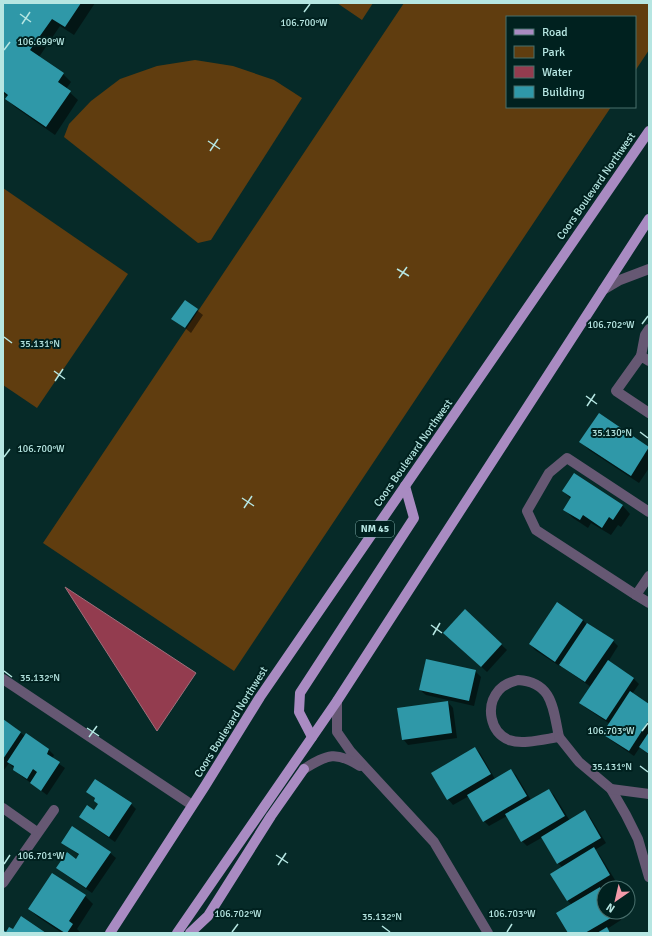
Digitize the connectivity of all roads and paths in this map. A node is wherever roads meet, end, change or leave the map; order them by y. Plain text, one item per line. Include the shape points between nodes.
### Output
1 (649, 131) edge
2 (649, 219) edge
3 (649, 269) edge
4 (603, 290) junction
5 (649, 329) edge
6 (645, 359) edge
7 (649, 413) edge
8 (404, 486) junction
9 (649, 512) edge
10 (649, 576) edge
11 (636, 595) junction
12 (649, 603) edge
13 (3, 679) edge
14 (337, 701) junction
15 (312, 736) junction
16 (559, 737) junction
17 (304, 769) joint
18 (374, 775) junction
19 (611, 789) junction
20 (649, 794) edge
21 (192, 805) junction
22 (3, 808) edge
23 (54, 810) dead end
24 (37, 832) junction
25 (649, 877) edge
26 (3, 883) edge
27 (110, 933) edge
28 (177, 933) edge
29 (190, 933) edge
30 (488, 933) edge

1 - 8 main road, Coors Boulevard Northwest / NM 45
2 - 4 main road
3 - 4 street via 620,280
4 - 14 main road
5 - 6 street via 645,335
6 - 7 street via 616,391
8 - 15 main road via 414,518 300,693 300,712
8 - 21 main road, Coors Boulevard Northwest / NM 45 via 260,697
9 - 11 street via 567,458 550,473 527,511 536,530
10 - 11 street
11 - 12 street
13 - 21 street
14 - 15 main road
14 - 18 street via 337,732 351,752
15 - 28 main road
16 - 16 street via 552,702 547,692 539,685 518,680 508,683 499,690 493,699 491,718 500,734 518,742
16 - 19 street via 579,762
17 - 18 street via 322,758 338,756 348,759
17 - 29 main road via 208,916
18 - 30 street via 434,842
19 - 20 street
19 - 25 street via 638,839
21 - 27 main road, Coors Boulevard Northwest / NM 45
22 - 24 street
23 - 24 street
24 - 26 street

